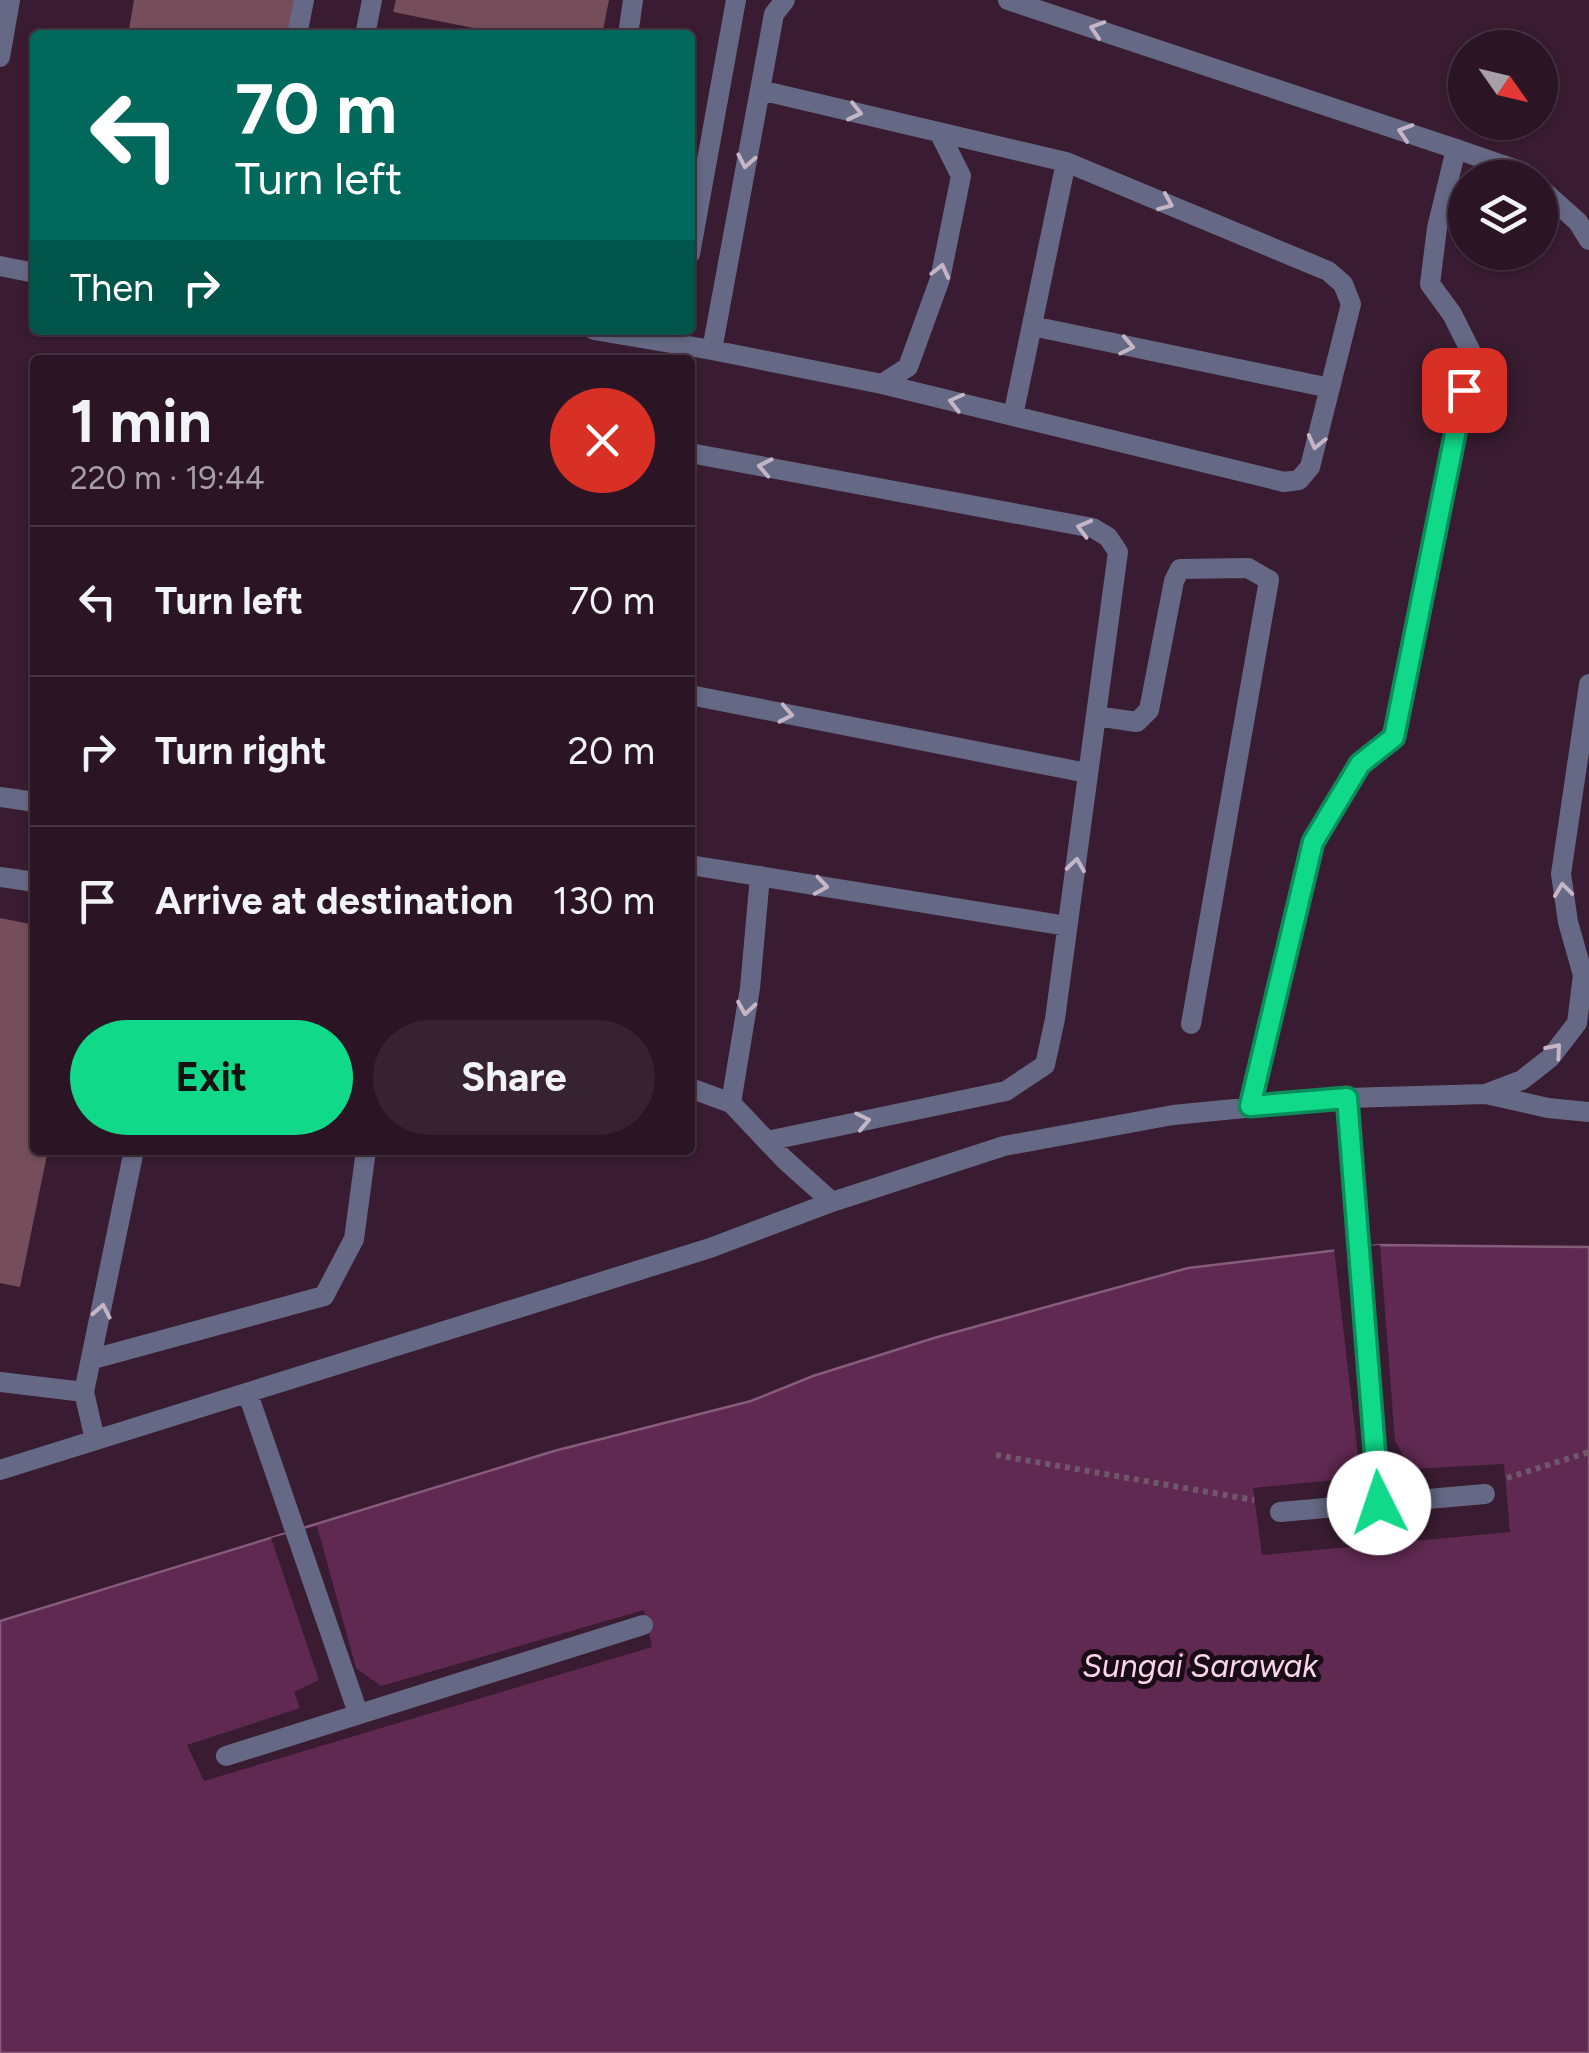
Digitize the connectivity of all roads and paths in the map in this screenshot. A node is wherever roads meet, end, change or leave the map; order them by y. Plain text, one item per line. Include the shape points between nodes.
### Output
1 (10, 0) edge
2 (304, 0) edge
3 (372, 0) edge
4 (633, 0) edge
5 (736, 0) edge
6 (784, 0) edge
7 (1008, 0) edge
8 (298, 30) edge
9 (366, 30) edge
10 (629, 30) edge
11 (0, 58) edge
12 (760, 90) junction
13 (711, 126) junction
14 (695, 130) edge
15 (939, 132) junction
16 (1456, 149) junction
17 (1488, 160) edge
18 (1066, 162) junction
19 (1558, 204) edge
20 (695, 226) edge
21 (1589, 240) edge
22 (695, 258) edge
23 (0, 266) edge
24 (726, 266) junction
25 (30, 272) edge
26 (1032, 326) junction
27 (624, 335) edge
28 (712, 350) junction
29 (882, 384) junction
30 (1330, 388) junction
31 (1013, 416) junction
32 (695, 454) edge
33 (1589, 684) edge
34 (695, 696) edge
35 (1096, 716) junction
36 (1087, 774) junction
37 (0, 797) edge
38 (30, 801) edge
39 (695, 866) edge
40 (760, 876) junction
41 (0, 877) edge
42 (30, 881) edge
43 (1068, 926) junction
44 (1586, 979) edge
45 (1191, 1024) dead end
46 (695, 1090) edge
47 (1486, 1094) junction
48 (1347, 1098) junction
49 (731, 1103) junction
50 (1250, 1106) junction
51 (1589, 1112) edge
52 (768, 1142) junction
53 (133, 1155) edge
54 (365, 1155) edge
55 (832, 1202) junction
56 (93, 1359) junction
57 (0, 1382) edge
58 (84, 1392) junction
59 (248, 1394) junction
60 (95, 1440) junction
61 (1589, 1452) edge
62 (996, 1456) dead end
63 (0, 1470) edge
64 (1506, 1478) dead end
65 (1486, 1494) dead end
66 (1254, 1500) dead end
67 (1379, 1503) junction
68 (1280, 1512) dead end
69 (643, 1625) dead end
70 (358, 1713) junction
71 (226, 1756) dead end

1 - 11 street
2 - 8 street
3 - 9 street
4 - 10 street
5 - 13 street
6 - 12 street via 774,14
16 -> 7 street
12 -> 15 street
12 -> 24 street
13 - 14 street
13 - 20 street
15 - 18 street
29 -> 15 street via 908,366 940,279 962,176
16 - 17 street
16 - 50 street via 1430,284 1471,352 1394,737 1360,764 1313,842
18 - 26 street
18 -> 30 street via 1343,284 1351,304
19 - 21 street
22 - 24 street
23 - 25 street
24 - 28 street
26 -> 30 street
26 - 31 street
27 - 28 street
28 - 29 street
31 -> 29 street
30 -> 31 street via 1310,467 1298,480 1284,482
35 -> 32 street via 1118,552 1108,537 1093,528
44 -> 33 street via 1561,874
34 -> 36 street
35 - 36 street
35 - 45 street via 1137,722 1149,710 1180,570 1248,568 1269,580
43 -> 36 street
37 - 38 street
39 - 40 street
40 -> 43 street
40 -> 49 street
41 - 42 street
52 -> 43 street via 1006,1091 1045,1064
47 -> 44 street via 1522,1080 1550,1058 1577,1023
46 - 49 street
47 - 48 street
47 - 51 street
48 - 50 street
48 - 67 street
49 - 52 street
50 - 55 street via 1004,1146
52 - 55 street
56 -> 53 street
54 - 56 street via 354,1239 324,1296
55 - 59 street via 710,1248
56 - 58 street
57 - 58 street
58 - 60 street
59 - 60 street
59 - 70 street
60 - 63 street
61 - 64 path
62 - 66 path
65 - 67 street
67 - 68 street
69 - 70 street
70 - 71 street

